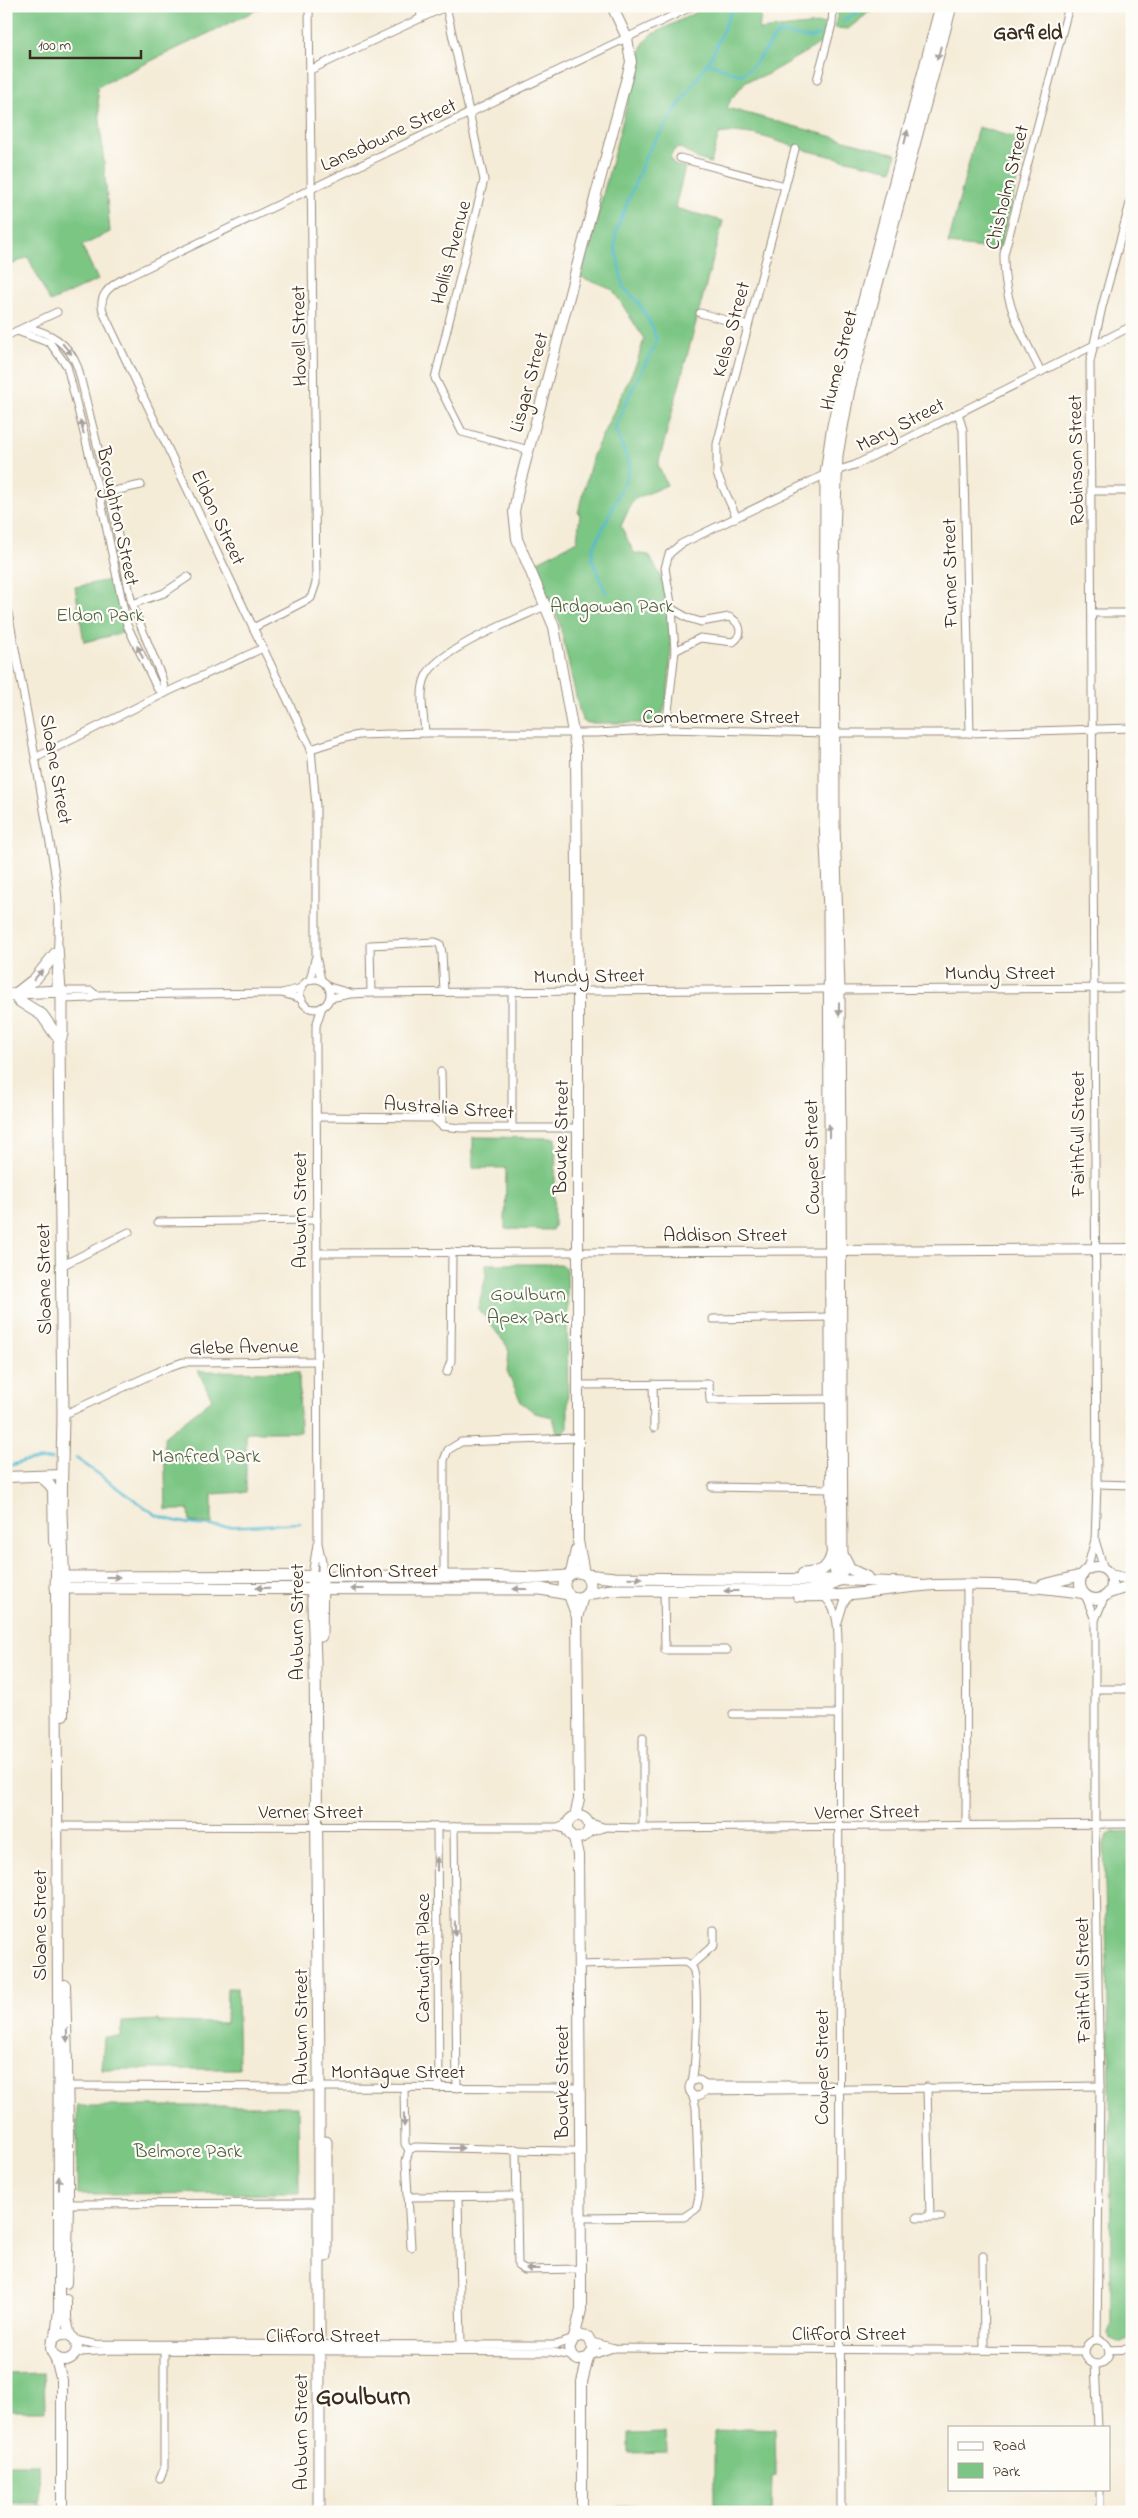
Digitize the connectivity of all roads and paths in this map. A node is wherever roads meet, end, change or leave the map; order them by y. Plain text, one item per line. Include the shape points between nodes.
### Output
1 (310, 6) edge
2 (420, 6) edge
3 (446, 6) edge
4 (612, 6) edge
5 (693, 6) edge
6 (833, 6) edge
7 (941, 6) edge
8 (952, 6) edge
9 (1069, 6) edge
10 (422, 18) junction
11 (627, 38) junction
12 (310, 70) junction
13 (817, 80) dead end
14 (470, 114) junction
15 (795, 149) dead end
16 (680, 158) dead end
17 (785, 186) junction
18 (312, 187) junction
19 (1132, 196) edge
20 (102, 298) joint
21 (57, 312) dead end
22 (700, 313) dead end
23 (748, 326) junction
24 (1132, 326) edge
25 (25, 327) junction
26 (17, 331) junction
27 (6, 336) edge
28 (1093, 345) junction
29 (1041, 372) junction
30 (958, 413) junction
31 (529, 450) junction
32 (831, 473) junction
33 (141, 485) dead end
34 (1092, 491) junction
35 (1132, 491) edge
36 (110, 492) junction
37 (736, 516) junction
38 (188, 577) dead end
39 (6, 602) edge
40 (132, 604) junction
41 (546, 606) junction
42 (672, 609) junction
43 (1092, 613) junction
44 (1132, 613) edge
45 (253, 628) junction
46 (263, 648) junction
47 (675, 651) junction
48 (164, 693) junction
49 (666, 728) junction
50 (1132, 728) edge
51 (1092, 729) junction
52 (425, 733) junction
53 (574, 733) junction
54 (831, 733) junction
55 (970, 733) junction
56 (311, 749) junction
57 (37, 757) junction
58 (57, 948) junction
59 (316, 956) junction
60 (310, 980) junction
61 (321, 980) junction
62 (329, 987) junction
63 (302, 988) junction
64 (1094, 988) junction
65 (1132, 988) edge
66 (834, 989) junction
67 (578, 991) junction
68 (282, 992) junction
69 (444, 992) junction
70 (512, 992) junction
71 (371, 993) junction
72 (350, 994) junction
73 (59, 995) junction
74 (12, 997) edge
75 (330, 998) junction
76 (302, 999) junction
77 (310, 1007) junction
78 (322, 1007) junction
79 (316, 1026) junction
80 (57, 1040) junction
81 (440, 1072) dead end
82 (317, 1118) junction
83 (442, 1126) junction
84 (512, 1128) junction
85 (579, 1128) junction
86 (317, 1220) junction
87 (158, 1222) dead end
88 (129, 1232) dead end
89 (1132, 1249) edge
90 (1094, 1250) junction
91 (835, 1251) junction
92 (318, 1252) junction
93 (452, 1252) junction
94 (577, 1252) junction
95 (61, 1266) junction
96 (831, 1317) junction
97 (713, 1319) dead end
98 (317, 1361) junction
99 (447, 1372) dead end
100 (653, 1384) junction
101 (579, 1385) junction
102 (831, 1399) junction
103 (63, 1415) junction
104 (654, 1428) dead end
105 (578, 1438) junction
106 (62, 1475) junction
107 (40, 1476) junction
108 (6, 1477) edge
109 (1097, 1484) junction
110 (1132, 1485) edge
111 (712, 1487) dead end
112 (832, 1489) junction
113 (61, 1513) junction
114 (1095, 1540) junction
115 (578, 1541) junction
116 (837, 1550) junction
117 (55, 1553) junction
118 (1084, 1572) junction
119 (1107, 1572) junction
120 (585, 1574) junction
121 (569, 1575) junction
122 (317, 1576) junction
123 (444, 1576) junction
124 (709, 1578) junction
125 (837, 1580) junction
126 (878, 1580) junction
127 (1132, 1580) edge
128 (60, 1583) junction
129 (167, 1583) junction
130 (967, 1585) junction
131 (934, 1586) junction
132 (1036, 1586) junction
133 (1132, 1586) edge
134 (316, 1588) junction
135 (903, 1589) junction
136 (664, 1590) junction
137 (780, 1591) junction
138 (569, 1594) junction
139 (852, 1594) junction
140 (585, 1595) junction
141 (1084, 1595) junction
142 (1106, 1595) junction
143 (822, 1596) junction
144 (577, 1618) junction
145 (1095, 1620) junction
146 (838, 1622) junction
147 (727, 1650) dead end
148 (1094, 1689) junction
149 (1132, 1689) edge
150 (733, 1714) dead end
151 (837, 1714) junction
152 (643, 1737) dead end
153 (1132, 1824) edge
154 (966, 1825) junction
155 (1095, 1825) junction
156 (63, 1826) junction
157 (319, 1827) junction
158 (437, 1827) junction
159 (454, 1827) junction
160 (576, 1827) junction
161 (643, 1828) junction
162 (838, 1828) junction
163 (714, 1930) dead end
164 (578, 1965) junction
165 (691, 1965) junction
166 (58, 2042) junction
167 (54, 2057) dead end
168 (67, 2086) junction
169 (700, 2086) junction
170 (1100, 2086) junction
171 (322, 2087) junction
172 (927, 2087) junction
173 (404, 2088) junction
174 (439, 2088) junction
175 (457, 2088) junction
176 (578, 2088) junction
177 (840, 2088) junction
178 (692, 2094) junction
179 (696, 2108) junction
180 (59, 2135) junction
181 (516, 2149) junction
182 (409, 2150) junction
183 (579, 2151) junction
184 (516, 2196) junction
185 (408, 2197) junction
186 (458, 2197) junction
187 (318, 2203) junction
188 (69, 2204) junction
189 (917, 2217) dead end
190 (930, 2217) junction
191 (941, 2217) dead end
192 (581, 2218) junction
193 (410, 2247) dead end
194 (59, 2254) junction
195 (984, 2256) dead end
196 (581, 2269) junction
197 (581, 2310) junction
198 (56, 2337) junction
199 (72, 2338) junction
200 (573, 2339) junction
201 (590, 2340) junction
202 (1096, 2340) junction
203 (164, 2348) junction
204 (614, 2348) junction
205 (322, 2349) junction
206 (459, 2349) junction
207 (475, 2349) junction
208 (984, 2349) junction
209 (1132, 2349) edge
210 (841, 2350) junction
211 (1109, 2350) junction
212 (1084, 2351) junction
213 (55, 2357) junction
214 (71, 2357) junction
215 (573, 2357) junction
216 (589, 2357) junction
217 (1095, 2364) junction
218 (62, 2380) junction
219 (582, 2382) junction
220 (1098, 2426) edge
221 (160, 2478) dead end
222 (1100, 2490) edge
223 (62, 2512) edge
224 (319, 2512) edge
225 (324, 2512) edge
226 (582, 2512) edge
227 (841, 2512) edge
228 (1100, 2512) edge

1 - 12 street, Hovell Street
2 - 10 street
3 - 10 street
3 - 14 street, Hollis Avenue
4 - 11 street, Lisgar Street
5 - 11 street, Lansdowne Street via 673,11
6 - 13 street via 832,24
32 -> 7 main road, Hume Street via 829,446 841,388
8 -> 32 main road, Hume Street via 849,389
9 - 29 street, Chisholm Street via 1004,254 1004,286 1012,312
10 - 12 street
11 - 14 street, Lansdowne Street
11 - 31 street, Lisgar Street via 632,55 630,67
12 - 18 street, Hovell Street
14 - 18 street, Lansdowne Street
14 - 31 street, Hollis Avenue via 484,187 435,378 462,432
15 - 17 street, Kelso Street
16 - 17 street
17 - 23 street, Kelso Street
18 - 20 street, Lansdowne Street via 123,279 110,286
18 - 45 street, Hovell Street via 315,592 305,602
19 - 28 street, Robinson Street
20 - 45 street, Eldon Street via 104,314
21 - 25 street
22 - 23 street
23 - 37 street, Kelso Street via 717,444 718,474
24 - 28 street, Mary Street
25 - 26 street
25 -> 36 street, Broughton Street via 54,336 75,360
26 - 27 street
48 -> 26 street, Broughton Street via 157,688 127,625 68,366 50,343
28 - 29 street, Mary Street
28 - 34 street, Robinson Street via 1090,380
29 - 30 street, Mary Street
30 - 32 street, Mary Street via 855,466
30 - 55 street, Furner Street via 963,430
31 - 41 street, Lisgar Street via 516,498 515,525 521,552
32 - 37 street, Mary Street
32 - 54 main road, Hume Street
33 - 36 street, Broughton Street
34 - 35 street
34 - 43 street, Robinson Street
36 - 40 street, Broughton Street
37 - 42 street, Mary Street via 681,544 669,554 665,568
38 - 40 street, Broughton Street via 164,593
39 - 57 street, Sloane Street
40 - 48 street, Broughton Street via 162,678
41 - 52 street via 453,650 435,663 426,676 423,690
41 - 53 street, Lisgar Street via 557,640
42 - 47 street
42 - 47 street via 701,622 729,617 739,623 740,629 738,639 733,642 700,638
43 - 44 street
43 - 51 street, Robinson Street
45 - 46 street, Eldon Street
46 - 48 street
46 - 56 street, Eldon Street
47 - 49 street
48 - 57 street
49 - 53 street, Combermere Street
49 - 54 street, Combermere Street
50 - 51 street, Combermere Street
51 - 55 street, Combermere Street
51 - 64 street, Faithfull Street
52 - 53 street, Combermere Street
52 - 56 street, Combermere Street via 359,735
53 - 67 street, Bourke Street
54 - 55 street, Combermere Street
54 - 66 main road, Cowper Street
56 - 59 street via 316,806
57 - 58 street, Sloane Street via 57,891
58 - 73 street, Sloane Street
74 -> 58 main road via 36,979
59 - 60 street
59 - 61 street
60 - 61 street
60 - 63 street
61 - 62 street
62 - 72 street, Mundy Street
62 - 75 street
63 - 68 street
63 - 76 street
64 - 65 street, Mundy Street
64 - 66 street, Mundy Street
64 - 90 street, Faithfull Street
66 - 67 street, Mundy Street
66 - 91 main road, Cowper Street
67 - 70 street, Mundy Street
67 - 85 street, Bourke Street
68 - 73 street via 96,995 91,998
68 - 76 street
69 - 70 street, Mundy Street
69 - 71 street, Mundy Street
69 - 71 street via 442,953 440,944 435,942 370,945
70 - 84 street
71 - 72 street, Mundy Street
72 - 75 street, Mundy Street
73 - 74 main road
73 - 80 main road, Sloane Street
74 - 80 main road via 42,1015
75 - 78 street
76 - 77 street
77 - 78 street
77 - 79 street, Auburn Street
78 - 79 street, Auburn Street
79 - 82 street, Auburn Street
80 - 95 main road, Sloane Street
81 - 83 street
82 - 83 street, Australia Street via 433,1118
82 - 86 street, Auburn Street
83 - 84 street, Australia Street
84 - 85 street, Australia Street
85 - 94 street, Bourke Street
86 - 87 street
86 - 92 street, Auburn Street
88 - 95 street
89 - 90 street, Addison Street
90 - 91 street, Addison Street
90 - 109 street, Faithfull Street
91 - 94 street, Addison Street
91 - 96 main road, Cowper Street
91 - 116 main road, Cowper Street
92 - 93 street, Addison Street
92 - 98 street, Auburn Street
93 - 94 street, Addison Street
93 - 99 street via 451,1362
94 - 101 street, Bourke Street
95 - 103 main road, Sloane Street
96 - 97 street
96 - 102 main road, Cowper Street
98 - 103 street, Glebe Avenue via 183,1362
98 - 122 street, Auburn Street via 318,1543 322,1562
100 - 101 street
100 - 102 street via 709,1384 710,1400
100 - 104 street
101 - 105 street, Bourke Street
102 - 112 main road, Cowper Street
103 - 106 main road, Sloane Street
105 - 115 street, Bourke Street
105 - 123 street via 461,1442 452,1446 444,1460
106 - 107 street
106 - 113 main road, Sloane Street
107 - 108 street
107 - 117 street via 53,1490
109 - 110 street
109 - 114 street, Faithfull Street
111 - 112 street
112 - 116 main road, Cowper Street
113 - 117 main road, Sloane Street
113 - 128 main road, Sloane Street
114 - 118 street, Faithfull Street
114 - 119 street, Faithfull Street
115 - 120 street, Bourke Street
115 - 121 street, Bourke Street
116 - 124 main road via 828,1566 813,1573 738,1574
116 - 125 main road, Cowper Street
116 - 126 street via 853,1572
117 - 128 main road, Sloane Street
118 - 119 street via 1095,1566
118 - 132 street
118 - 141 street via 1079,1584
119 - 127 street
119 - 142 street via 1112,1584
120 - 121 main road
120 -> 124 main road
120 - 140 main road via 590,1584
121 - 123 main road, Clinton Street via 538,1578
121 - 138 main road via 564,1585
122 - 123 main road, Clinton Street
122 - 129 main road, Clinton Street
122 - 134 main road, Auburn Street
124 - 125 main road
125 - 126 street
125 - 135 street via 850,1586
125 - 137 main road via 819,1590
126 - 131 street
128 - 129 main road, Clinton Street
128 - 156 street, Sloane Street
128 - 166 street, Sloane Street
134 -> 129 main road, Clinton Street
130 - 131 street
130 - 132 street
130 - 154 street
131 - 135 street
132 - 141 street
133 - 142 street
138 -> 134 main road, Clinton Street via 541,1589
134 - 157 main road, Auburn Street
135 - 139 street
137 -> 136 main road
136 - 140 main road via 611,1590
136 - 147 street via 665,1650
137 - 143 street via 794,1596
138 - 140 main road via 576,1598
138 - 144 street, Bourke Street
139 - 143 street
139 - 146 street, Cowper Street via 844,1602
140 - 144 street, Bourke Street
141 - 142 street via 1095,1600
141 - 145 street, Faithfull Street
142 - 145 street, Faithfull Street
143 - 146 street, Cowper Street via 830,1604
144 - 160 street, Bourke Street via 579,1799
145 - 148 street, Faithfull Street
146 - 151 street, Cowper Street
148 - 149 street
148 - 155 street, Faithfull Street
150 - 151 street
151 - 162 street, Cowper Street
152 - 161 street
153 - 155 street, Verner Street
154 - 155 street, Verner Street
154 - 162 street, Verner Street
155 - 170 street, Faithfull Street
156 - 157 street, Verner Street
156 -> 168 street, Sloane Street
157 - 158 street, Verner Street
157 - 171 main road, Auburn Street
158 - 159 street, Verner Street
174 -> 158 street, Cartwright Place
159 - 160 street, Verner Street
159 -> 175 street, Cartwright Place
160 - 161 street, Verner Street
160 - 164 street, Bourke Street
161 - 162 street, Verner Street
162 - 177 street, Cowper Street
163 - 165 street via 714,1945
164 - 165 street via 685,1962
164 - 176 street, Bourke Street
165 - 169 street via 696,2068
166 - 167 street
166 - 180 street, Sloane Street
168 - 171 street, Montague Street
168 - 180 street via 63,2090 63,2123
168 - 188 street, Sloane Street
169 - 177 street via 830,2091
169 - 178 street
169 - 178 street via 689,2087
169 - 179 street
170 - 172 street
170 - 202 street, Faithfull Street
171 - 173 street, Montague Street
171 - 187 main road, Auburn Street
171 - 205 main road, Auburn Street
172 - 177 street
172 - 190 street
173 - 174 street, Montague Street
173 -> 182 street via 405,2144
174 - 175 street, Montague Street
175 - 176 street, Montague Street
176 - 183 street, Bourke Street
177 - 210 street, Cowper Street
178 - 179 street
179 - 192 street via 699,2196 696,2209 676,2218
194 -> 180 street, Sloane Street
182 -> 181 street via 415,2147
181 - 183 street
181 - 184 street
182 - 185 street via 406,2154
183 - 192 street, Bourke Street
184 - 186 street
196 -> 184 street via 525,2270 518,2266
185 - 186 street
185 - 193 street
186 - 206 street
187 - 188 street
187 - 205 main road, Auburn Street
188 - 194 street via 63,2215 63,2240
188 - 199 street, Sloane Street via 66,2310
189 - 190 street
190 - 191 street
192 - 196 street, Bourke Street
194 - 198 street, Sloane Street
195 - 208 street
196 - 197 street, Bourke Street
197 - 200 street, Bourke Street
197 - 201 street, Bourke Street
198 - 199 street via 61,2334
198 - 213 street via 51,2349
199 - 203 street, Clifford Street via 94,2344
199 - 214 street via 77,2348
200 - 201 street via 581,2336
200 - 207 street, Clifford Street via 556,2345
200 - 215 street via 569,2348
201 - 204 street, Clifford Street
201 - 216 street via 594,2348
202 - 211 street via 1103,2341
202 - 212 street via 1089,2342
203 - 205 street, Clifford Street
203 - 214 street, Clifford Street via 82,2352
203 - 221 street via 164,2468
204 - 210 street, Clifford Street
204 - 216 street, Clifford Street
205 - 206 street, Clifford Street
205 - 224 main road, Auburn Street
205 - 225 main road, Auburn Street
206 - 207 street, Clifford Street
207 - 215 street, Clifford Street via 552,2352
208 - 210 street, Clifford Street
208 - 212 street, Clifford Street
209 - 211 street
210 - 227 street, Cowper Street
211 - 217 street via 1105,2360
212 - 217 street via 1086,2358
213 - 214 street via 61,2360
213 - 218 street
214 - 218 street
215 - 216 street via 582,2360
215 - 219 street
216 - 219 street
217 - 220 street
218 - 223 street
219 - 226 street
222 - 228 street

